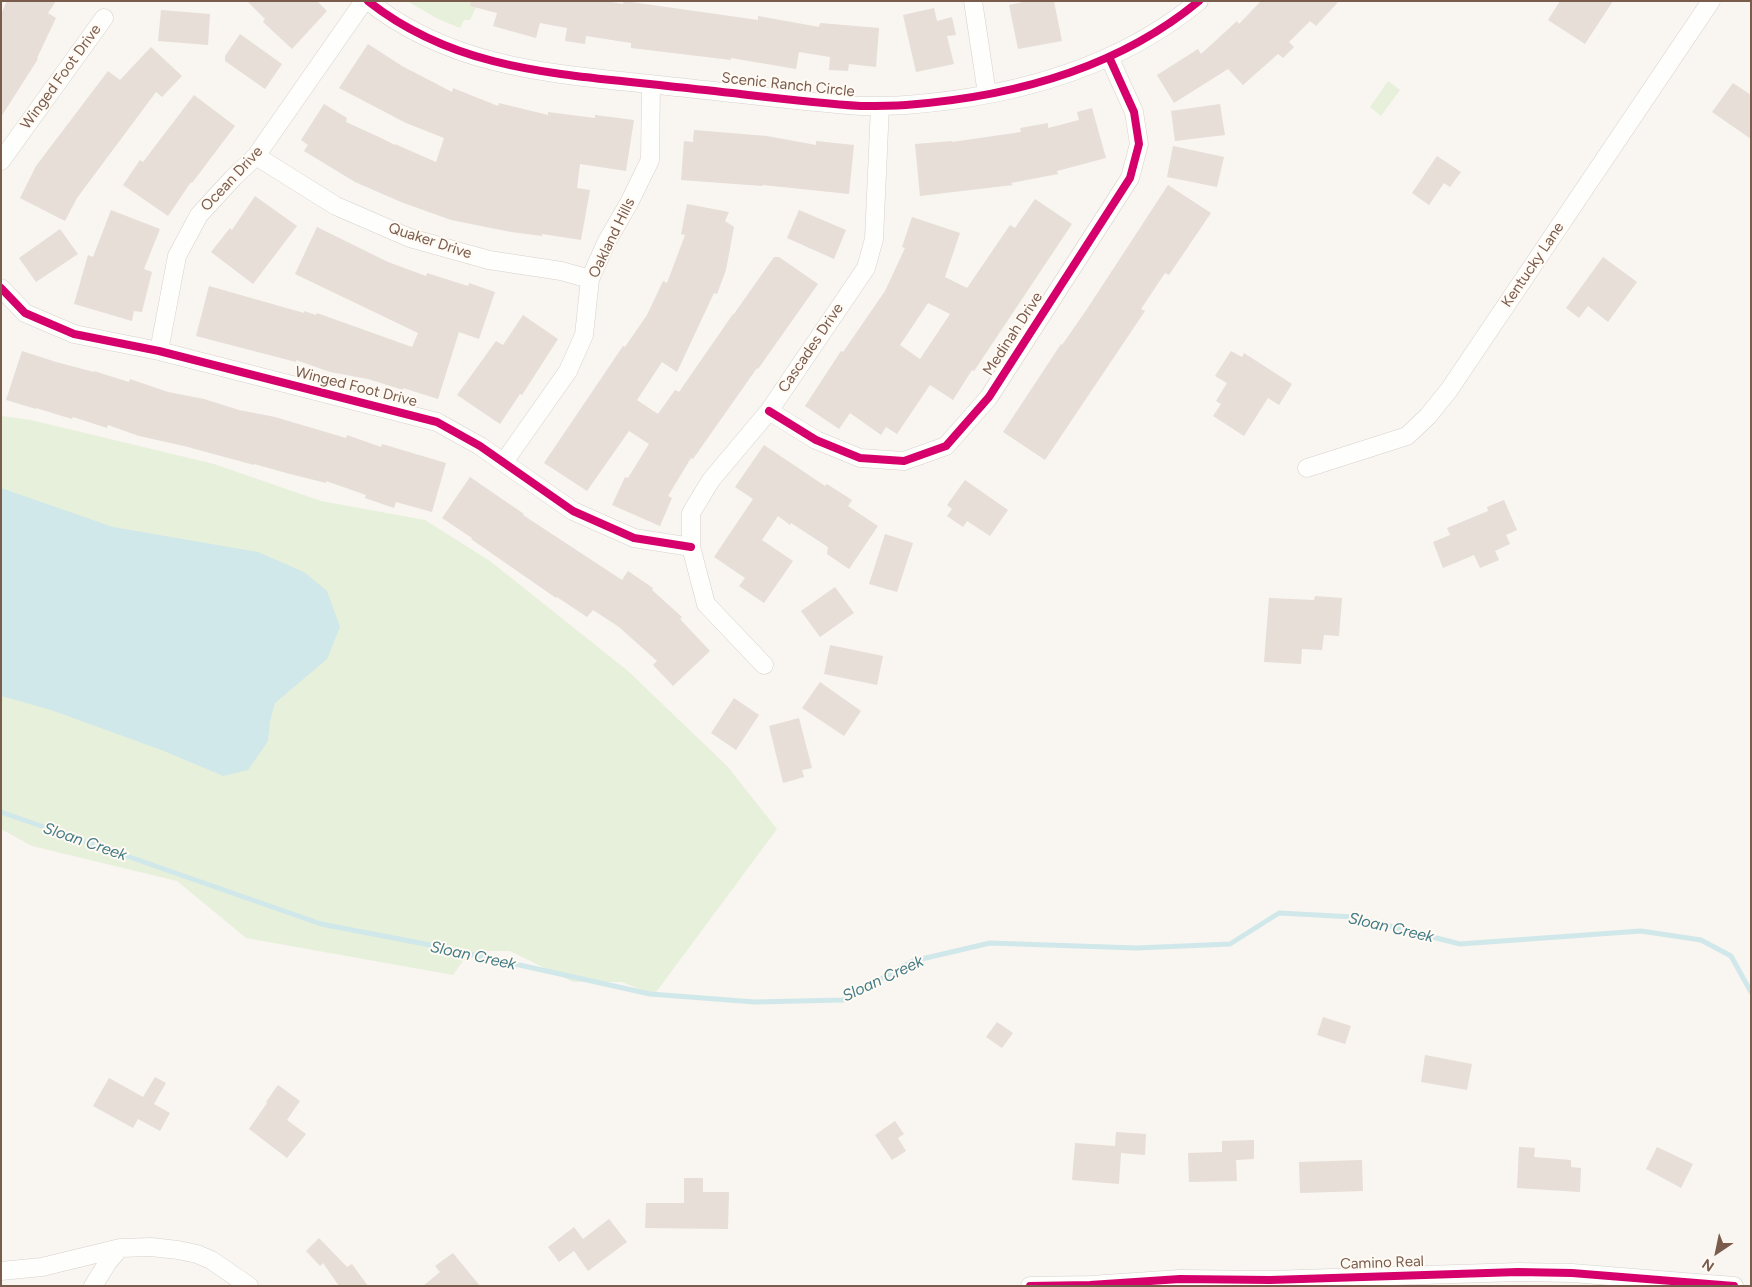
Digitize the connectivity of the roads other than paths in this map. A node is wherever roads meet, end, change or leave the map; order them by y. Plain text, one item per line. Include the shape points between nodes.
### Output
1 (364, 1) edge
2 (368, 1) edge
3 (973, 1) edge
4 (1199, 1) edge
5 (1711, 1) edge
6 (104, 18) dead end
7 (1109, 57) junction
8 (651, 84) junction
9 (987, 94) junction
10 (880, 106) junction
11 (256, 156) junction
12 (1, 161) edge
13 (590, 278) junction
14 (1, 288) edge
15 (159, 351) junction
16 (769, 411) junction
17 (504, 462) junction
18 (1307, 468) dead end
19 (692, 547) junction
20 (764, 665) dead end
21 (120, 1248) junction
22 (1, 1271) edge
23 (1270, 1283) edge
24 (93, 1286) edge
25 (249, 1286) edge
26 (1030, 1286) edge
27 (1734, 1286) edge

1 - 11 street, Ocean Drive
2 - 8 street, Scenic Ranch Circle via 384,14 424,36 476,57 534,71
3 - 9 street
4 - 7 street, Scenic Ranch Circle via 1158,31
5 - 18 street, Kentucky Lane via 1428,416 1406,436
6 - 12 street, Winged Foot Drive
7 - 9 street, Scenic Ranch Circle via 1050,80
7 - 16 street, Medinah Drive via 1134,112 1139,144 1130,178 988,397 946,446 904,461 860,458 816,440
8 - 10 street, Scenic Ranch Circle
8 - 13 street, Oakland Hills via 650,160
9 - 10 street, Scenic Ranch Circle via 932,103
10 - 16 street, Cascades Drive via 874,238 866,268
11 - 13 street, Quaker Drive via 336,206 410,238 489,260
11 - 15 street, Ocean Drive via 199,215 177,256
13 - 17 street, Oakland Hills via 584,335 568,371
14 - 15 street, Winged Foot Drive via 25,313 74,334
15 - 17 street, Winged Foot Drive via 437,422
16 - 19 street, Cascades Drive via 711,480 692,513
17 - 19 street, Winged Foot Drive via 573,511 634,538
19 - 20 street, Cascades Drive via 706,604
21 - 22 street via 42,1267
21 - 24 street
21 - 25 street via 151,1247 197,1254
23 - 26 street, Camino Real via 1180,1279
23 - 27 street, Camino Real via 1527,1272

